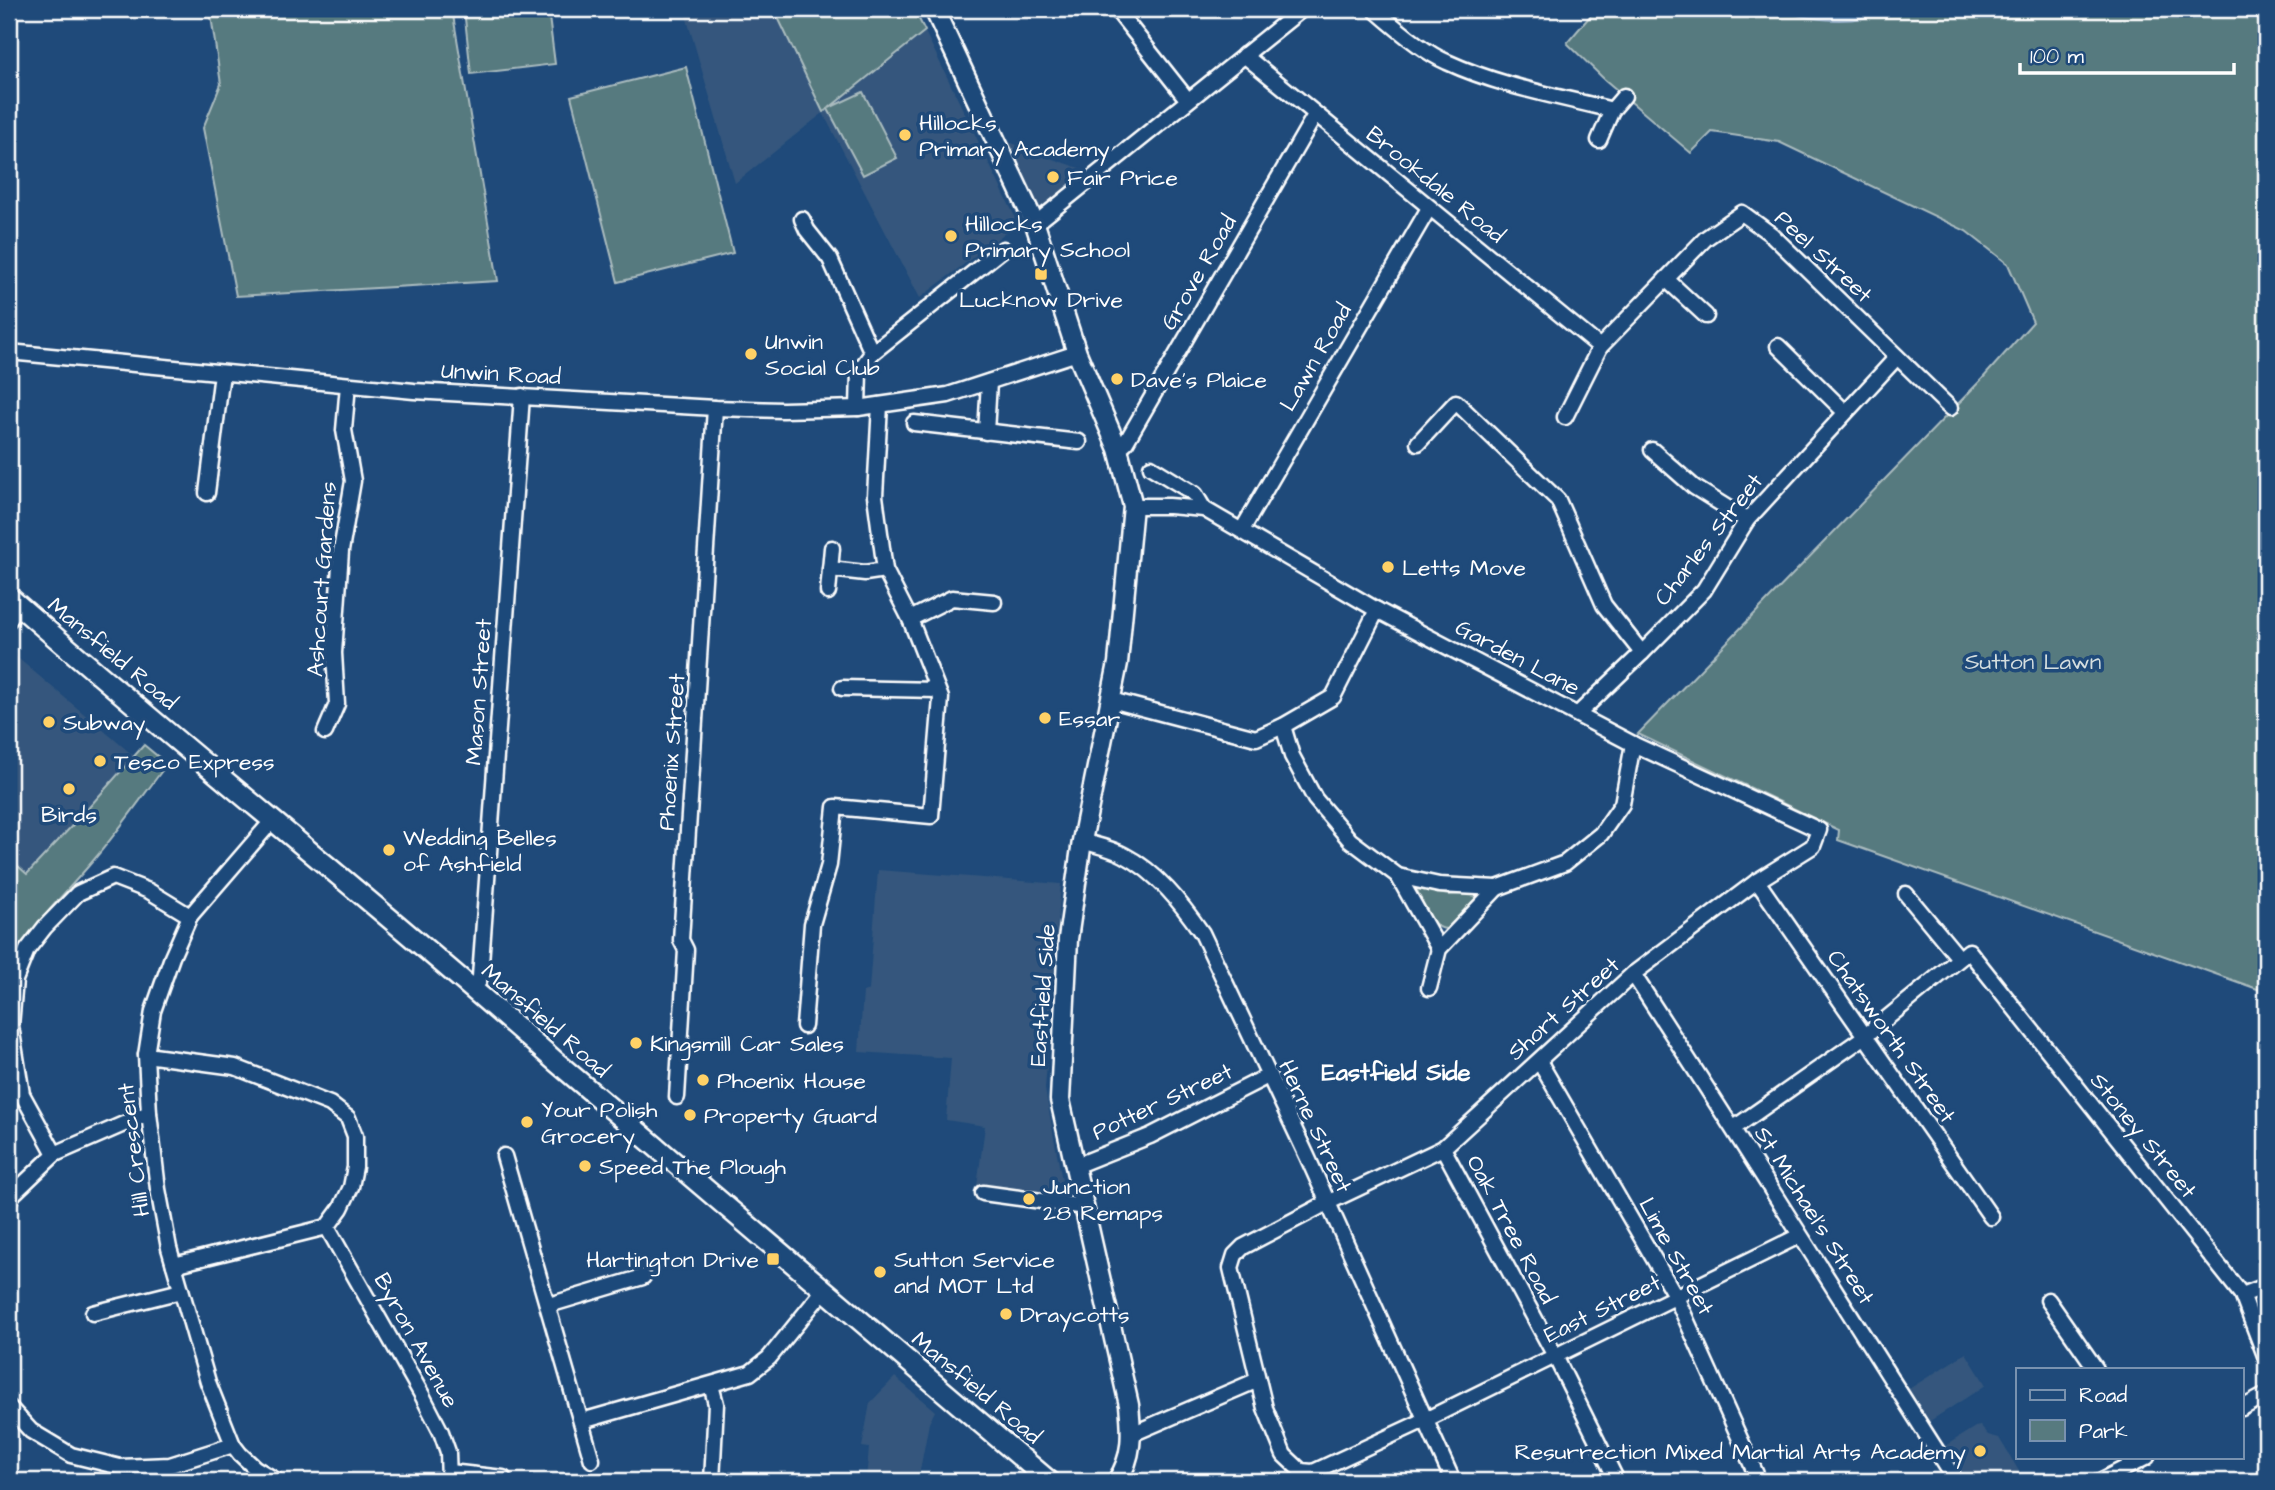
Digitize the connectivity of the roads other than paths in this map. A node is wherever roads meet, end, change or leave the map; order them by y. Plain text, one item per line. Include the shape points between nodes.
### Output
1 (934, 9) edge
2 (1116, 9) edge
3 (1302, 9) edge
4 (1374, 9) edge
5 (1244, 55) junction
6 (1624, 96) dead end
7 (1187, 99) junction
8 (1612, 110) junction
9 (1315, 116) junction
10 (1599, 140) dead end
11 (1429, 208) junction
12 (802, 219) dead end
13 (1035, 224) junction
14 (1003, 249) dead end
15 (1666, 279) junction
16 (1706, 316) dead end
17 (1778, 346) dead end
18 (1600, 347) junction
19 (9, 352) edge
20 (872, 353) junction
21 (1076, 354) junction
22 (1897, 357) junction
23 (222, 373) junction
24 (989, 382) junction
25 (348, 386) junction
26 (522, 396) junction
27 (880, 405) junction
28 (715, 408) junction
29 (858, 408) junction
30 (1950, 408) dead end
31 (1845, 412) junction
32 (1565, 417) dead end
33 (914, 423) dead end
34 (986, 432) junction
35 (1079, 442) dead end
36 (1418, 443) dead end
37 (1118, 449) junction
38 (1652, 450) dead end
39 (1151, 467) dead end
40 (207, 493) dead end
41 (1133, 506) junction
42 (1204, 509) junction
43 (1747, 520) junction
44 (1242, 530) junction
45 (832, 548) dead end
46 (830, 569) junction
47 (886, 570) junction
48 (828, 592) dead end
49 (994, 602) dead end
50 (12, 608) edge
51 (1377, 610) junction
52 (910, 619) junction
53 (1642, 653) junction
54 (842, 688) dead end
55 (937, 690) junction
56 (1111, 700) junction
57 (1578, 714) junction
58 (1283, 726) junction
59 (325, 732) dead end
60 (1633, 744) junction
61 (272, 821) junction
62 (1819, 830) joint
63 (1082, 841) junction
64 (1398, 876) junction
65 (1757, 881) junction
66 (1497, 888) junction
67 (1906, 894) dead end
68 (190, 916) junction
69 (1439, 949) junction
70 (1964, 954) junction
71 (1633, 974) junction
72 (1429, 988) dead end
73 (475, 990) junction
74 (804, 1026) dead end
75 (1864, 1037) junction
76 (146, 1055) junction
77 (1539, 1061) junction
78 (1268, 1076) junction
79 (15, 1090) edge
80 (677, 1097) dead end
81 (149, 1113) junction
82 (1734, 1128) junction
83 (1443, 1148) junction
84 (55, 1154) junction
85 (504, 1156) dead end
86 (1075, 1166) junction
87 (983, 1193) dead end
88 (9, 1201) edge
89 (1327, 1203) junction
90 (1085, 1207) junction
91 (1990, 1217) dead end
92 (327, 1227) junction
93 (1799, 1236) junction
94 (174, 1265) junction
95 (643, 1277) dead end
96 (2266, 1286) edge
97 (824, 1290) junction
98 (181, 1291) junction
99 (2242, 1294) junction
100 (1676, 1297) junction
101 (2048, 1300) dead end
102 (549, 1305) junction
103 (93, 1313) dead end
104 (1555, 1356) junction
105 (2266, 1358) edge
106 (2095, 1368) edge
107 (1258, 1381) junction
108 (711, 1385) junction
109 (2266, 1395) edge
110 (9, 1407) edge
111 (2244, 1407) edge
112 (1425, 1420) junction
113 (582, 1421) junction
114 (1132, 1434) junction
115 (233, 1444) junction
116 (2146, 1458) edge
117 (592, 1460) dead end
118 (170, 1465) junction
119 (2128, 1475) edge
120 (449, 1477) edge
121 (172, 1481) edge
122 (276, 1481) edge
123 (504, 1481) edge
124 (712, 1481) edge
125 (1049, 1481) edge
126 (1117, 1481) edge
127 (1453, 1481) edge
128 (1617, 1481) edge
129 (1759, 1481) edge
130 (1956, 1481) edge
131 (2100, 1481) edge

1 - 13 street
2 - 7 street
3 - 5 street
4 - 8 street via 1445,62
5 - 7 street
5 - 9 street, Brookdale Road
6 - 8 street
7 - 13 street
8 - 10 street
9 - 11 street, Brookdale Road
9 - 37 street, Grove Road
11 - 18 street, Brookdale Road
11 - 44 street, Lawn Road
12 - 20 street via 830,259
13 - 21 street
14 - 20 street
15 - 16 street
15 - 18 street, Peel Street
15 - 22 street, Peel Street via 1706,238 1742,213 1773,235
17 - 31 street
18 - 32 street, Peel Street
19 - 23 street, Unwin Road
20 - 29 street via 859,371
21 - 24 street, Unwin Road
21 - 37 street
22 - 30 street, Peel Street
22 - 31 street, Charles Street
23 - 25 street, Unwin Road
23 - 40 street
24 - 27 street, Unwin Road via 948,395
24 - 34 street
25 - 26 street, Unwin Road
25 - 59 street, Ashcourt Gardens via 344,429 353,481 335,628 337,705
26 - 28 street, Unwin Road
26 - 73 street, Mason Street via 480,977
27 - 29 street, Unwin Road
27 - 47 street via 875,496
28 - 29 street, Unwin Road
28 - 80 street, Phoenix Street via 681,940 686,950
31 - 43 street, Charles Street
33 - 34 street
34 - 35 street
36 - 53 street via 1456,402 1558,500 1604,605
37 - 41 street
38 - 43 street via 1694,487
39 - 42 street, Garden Lane via 1195,494
41 - 42 street, Garden Lane
41 - 56 street, Eastfield Side
42 - 44 street, Garden Lane
43 - 53 street, Charles Street via 1703,590
44 - 51 street, Garden Lane
45 - 46 street
46 - 47 street
46 - 48 street
47 - 52 street
49 - 52 street via 952,598
50 - 61 main road, Mansfield Road
51 - 57 street, Garden Lane
51 - 58 street via 1333,697
52 - 55 street
53 - 57 street, Charles Street
54 - 55 street
55 - 74 street via 941,698 931,816 835,807 829,865 812,924
56 - 58 street via 1256,738
56 - 63 street, Eastfield Side
57 - 60 street, Garden Lane
58 - 64 street via 1292,757 1315,799 1350,840
60 - 62 street, Garden Lane
60 - 66 street via 1622,804 1601,834 1565,863
61 - 68 street, Hill Crescent
61 - 73 main road, Mansfield Road
62 - 65 street, Short Street via 1813,846
63 - 78 street, Herne Street via 1124,855 1179,899 1202,933
63 - 86 street, Eastfield Side via 1068,940 1060,1100
64 - 66 street via 1438,885
64 - 69 street
65 - 71 street, Short Street
65 - 75 street, Chatsworth Street
66 - 69 street
67 - 70 street, Stoney Street
68 - 76 street, Hill Crescent via 153,1011
68 - 79 street via 149,891 113,877 78,894 27,950 15,980 11,1026
69 - 72 street
70 - 75 street
70 - 99 street, Stoney Street
71 - 77 street, Short Street
71 - 82 street, St Michael's Street
73 - 97 main road, Mansfield Road
75 - 82 street
75 - 91 street, Chatsworth Street
76 - 81 street, Hill Crescent
76 - 92 street via 235,1067 330,1104 348,1118 355,1136 355,1167 351,1187
77 - 83 street, Short Street
77 - 100 street, Lime Street
78 - 86 street, Potter Street via 1150,1136
78 - 89 street, Herne Street
79 - 84 street
81 - 84 street
81 - 94 street, Hill Crescent
82 - 93 street, St Michael's Street
83 - 89 street, Short Street
83 - 104 street, Oak Tree Road
84 - 88 street
85 - 102 street
86 - 90 street, Eastfield Side
87 - 90 street
89 - 107 street, Short Street via 1235,1255 1231,1268
89 - 112 street, Herne Street
90 - 114 street, Eastfield Side
92 - 94 street
92 - 120 street, Byron Avenue via 422,1395 448,1452
93 - 100 street, East Street
93 - 130 street, St Michael's Street
94 - 98 street, Hill Crescent
95 - 102 street
96 - 99 street
97 - 108 street via 769,1359 750,1373
97 - 125 main road, Mansfield Road
98 - 103 street
98 - 115 street, Hill Crescent via 208,1382
99 - 105 street, Stoney Street
100 - 104 street, East Street
100 - 129 street, Lime Street
101 - 106 street
102 - 113 street
104 - 112 street, East Street
104 - 128 street, Oak Tree Road
107 - 112 street, East Street via 1284,1455 1301,1471 1313,1472
107 - 114 street
108 - 113 street
108 - 124 street via 716,1404
109 - 111 street
110 - 118 street via 31,1431 71,1455 120,1467
112 - 127 street, Herne Street
113 - 117 street
114 - 126 street, Eastfield Side via 1128,1465
115 - 118 street
115 - 122 street, Hill Crescent via 255,1468
116 - 119 street
118 - 121 street
119 - 131 street
120 - 123 street

